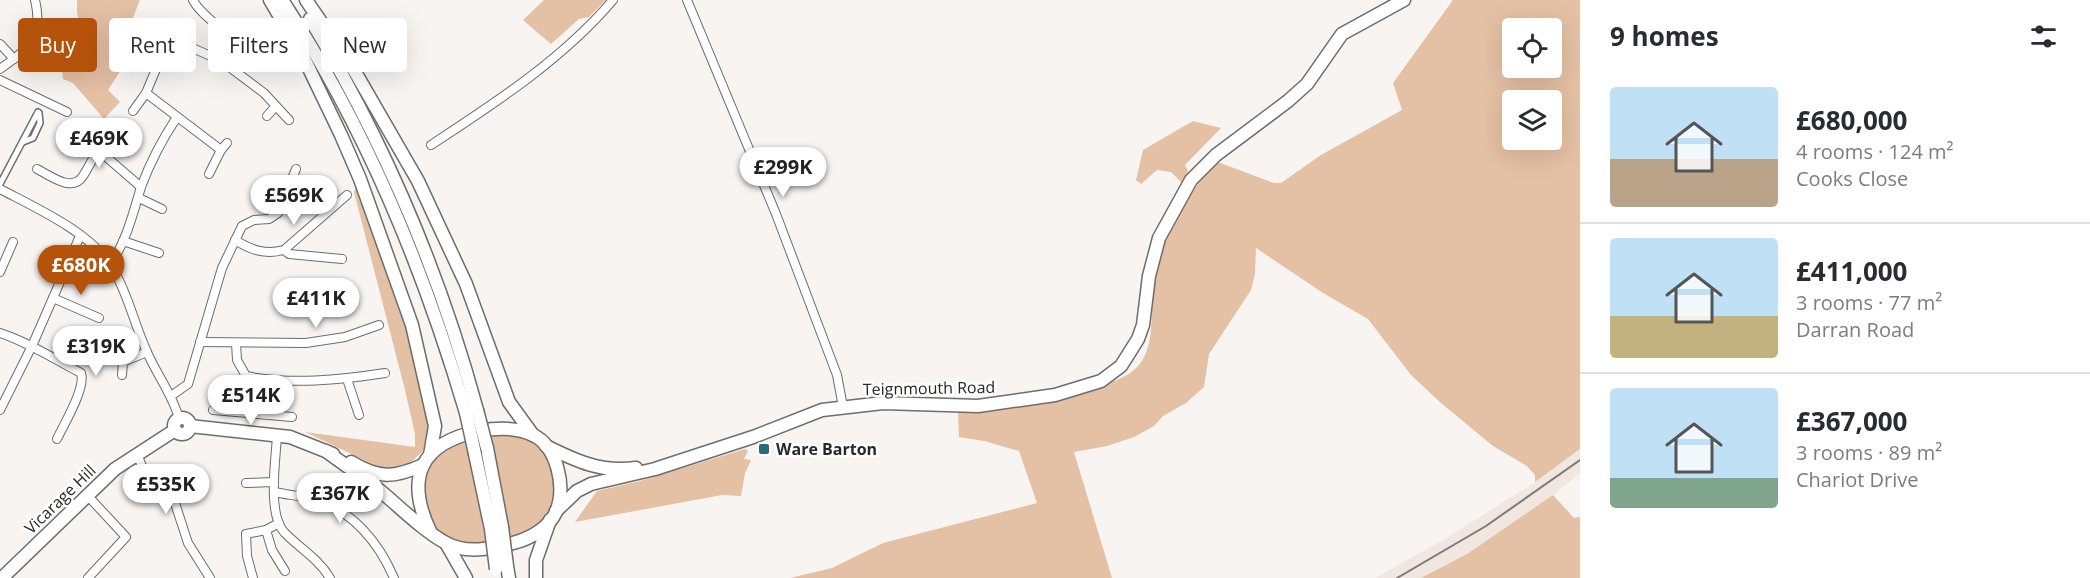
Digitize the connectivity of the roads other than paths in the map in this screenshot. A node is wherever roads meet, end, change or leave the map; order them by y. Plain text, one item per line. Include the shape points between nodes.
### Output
1 (35, 0) edge
2 (193, 0) edge
3 (270, 0) edge
4 (282, 0) edge
5 (299, 0) edge
6 (306, 0) edge
7 (613, 0) edge
8 (687, 0) edge
9 (1404, 0) edge
10 (208, 19) edge
11 (0, 44) edge
12 (208, 55) edge
13 (14, 59) junction
14 (0, 69) edge
15 (236, 72) edge
16 (0, 80) edge
17 (146, 93) junction
18 (275, 107) junction
19 (133, 111) dead end
20 (67, 112) dead end
21 (267, 116) dead end
22 (177, 117) junction
23 (289, 120) dead end
24 (74, 129) dead end
25 (23, 142) junction
26 (227, 143) dead end
27 (431, 145) dead end
28 (220, 150) junction
29 (98, 152) junction
30 (38, 169) dead end
31 (297, 169) dead end
32 (209, 174) dead end
33 (0, 184) edge
34 (141, 188) junction
35 (0, 189) edge
36 (347, 195) dead end
37 (139, 198) junction
38 (162, 209) dead end
39 (80, 236) junction
40 (235, 240) junction
41 (123, 241) junction
42 (14, 242) dead end
43 (284, 250) junction
44 (159, 253) dead end
45 (342, 259) dead end
46 (110, 265) junction
47 (0, 272) edge
48 (53, 298) junction
49 (99, 318) dead end
50 (379, 325) dead end
51 (0, 333) edge
52 (200, 342) junction
53 (236, 344) junction
54 (32, 346) junction
55 (147, 352) junction
56 (386, 373) dead end
57 (122, 375) dead end
58 (347, 379) junction
59 (271, 381) junction
60 (171, 396) junction
61 (843, 407) junction
62 (0, 409) edge
63 (213, 410) dead end
64 (471, 411) junction
65 (359, 415) dead end
66 (273, 416) junction
67 (292, 417) dead end
68 (179, 418) junction
69 (190, 426) junction
70 (175, 430) junction
71 (277, 435) junction
72 (533, 435) junction
73 (57, 439) dead end
74 (546, 446) junction
75 (326, 451) junction
76 (137, 454) junction
77 (427, 460) junction
78 (661, 465) junction
79 (274, 482) junction
80 (246, 483) dead end
81 (274, 492) junction
82 (87, 495) junction
83 (553, 516) junction
84 (279, 522) junction
85 (266, 530) junction
86 (430, 531) junction
87 (446, 543) junction
88 (285, 571) dead end
89 (502, 573) edge
90 (2, 578) edge
91 (88, 578) edge
92 (210, 578) edge
93 (253, 578) edge
94 (330, 578) edge
95 (394, 578) edge
96 (466, 578) edge
97 (536, 578) edge

1 - 13 street via 39,25 26,48
2 - 10 street
3 - 77 main road via 303,56 341,135 412,325 435,426
4 - 64 main road via 340,96 391,200
5 - 64 main road via 352,91 416,224 449,314
6 - 72 main road via 366,89 418,182 466,284 508,402
7 - 27 street via 584,31 501,99
8 - 61 street via 776,214 837,375
9 - 61 main road, Teignmouth Road via 1351,28 1335,43 1307,84 1216,155 1182,192 1154,254 1138,339 1121,366 1101,381 1055,395 978,406 883,403
11 - 13 street
12 - 17 street via 183,44 169,46 161,53
13 - 14 street
15 - 18 street via 264,93
16 - 20 street
17 - 19 street
17 - 22 street
18 - 21 street
18 - 23 street
22 - 28 street
22 - 34 street
24 - 29 street
25 - 25 street via 28,132 38,112 40,123 33,138
25 - 33 street
26 - 28 street
28 - 32 street
29 - 30 street via 75,183 68,184 50,171
29 - 34 street
31 - 40 street via 278,213 242,226
34 - 37 street
35 - 39 street
36 - 43 street
37 - 38 street
37 - 41 street
39 - 46 street
39 - 48 street
40 - 43 street via 252,250
40 - 52 street via 222,268
41 - 44 street
41 - 46 street
42 - 47 street
43 - 45 street via 289,254
46 - 55 street
48 - 49 street
48 - 54 street
50 - 53 street via 345,337 306,343
51 - 54 street
52 - 53 street
52 - 60 street via 188,384
53 - 59 street via 237,360 246,376
54 - 62 street
54 - 73 street via 81,373 83,379
55 - 57 street via 123,362
55 - 60 street
56 - 58 street
58 - 59 street
58 - 65 street
59 - 66 street
60 - 68 street
61 - 78 main road, Teignmouth Road via 822,410 753,437
63 - 66 street
64 - 89 main road, bridge
66 - 67 street
68 - 69 main road via 187,419
68 - 70 main road via 174,423
69 - 70 main road via 184,434
69 - 71 main road
70 - 76 main road, Vicarage Hill
71 - 75 main road
71 - 79 street
72 - 74 main road
72 - 77 main road via 508,429 480,431 449,440
74 - 78 main road, Teignmouth Road via 581,464 604,469
74 - 83 main road via 560,480
75 - 77 main road via 380,474 398,475
75 - 86 main road
76 - 82 main road, Vicarage Hill
76 - 92 street via 146,476 173,497 188,543
77 - 86 main road via 418,481 417,496
78 - 83 main road, Teignmouth Road via 591,484 577,491
79 - 80 street
79 - 81 street
81 - 84 street
81 - 95 street via 313,499 347,514 368,535
82 - 90 main road, Vicarage Hill
82 - 91 street via 126,537
83 - 87 main road via 538,532 510,544 476,549
83 - 97 main road via 536,560
84 - 85 street
84 - 94 street via 282,530 316,559
85 - 88 street
85 - 93 street via 246,534
86 - 87 main road
87 - 96 main road

